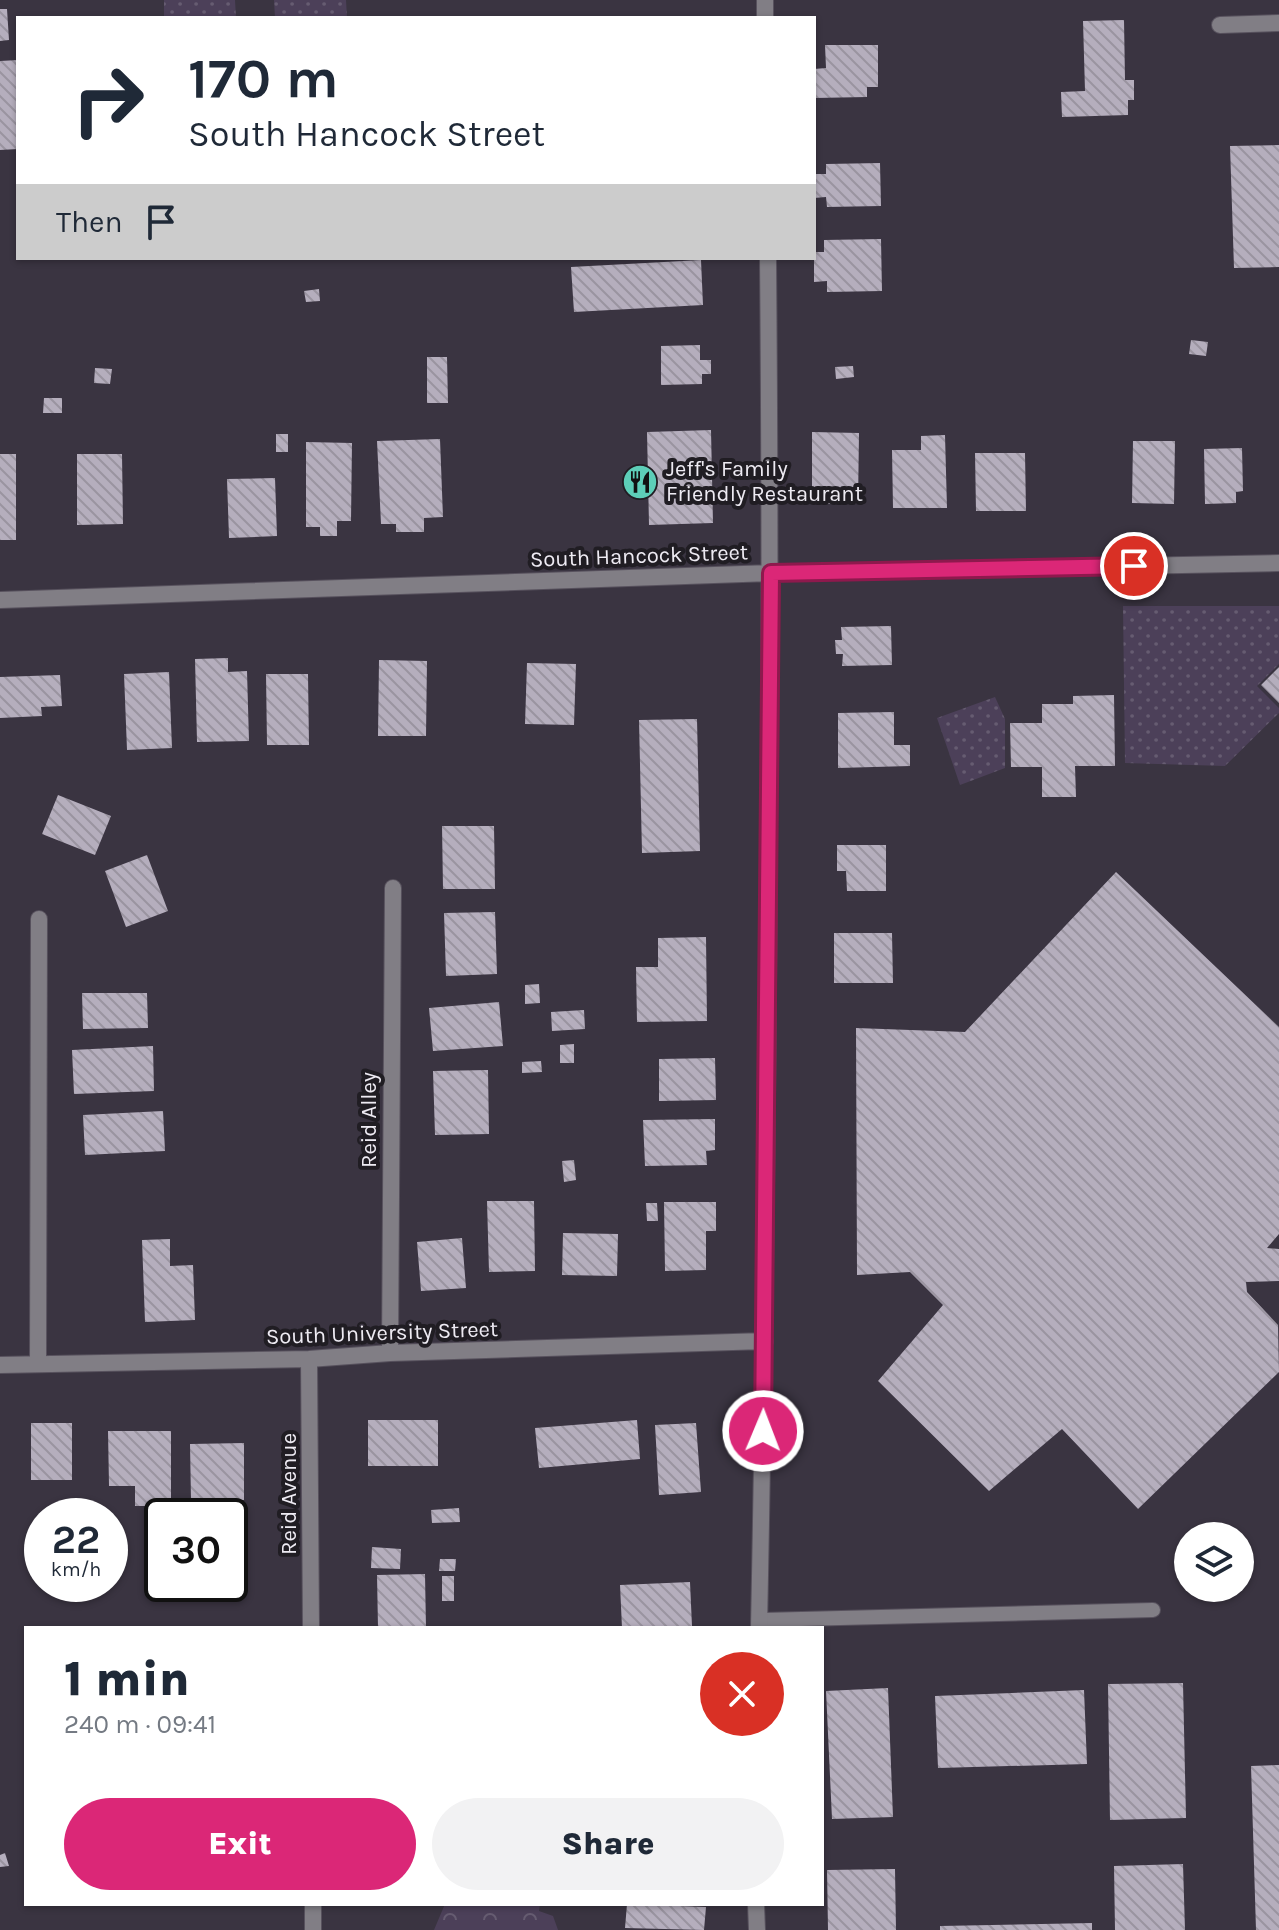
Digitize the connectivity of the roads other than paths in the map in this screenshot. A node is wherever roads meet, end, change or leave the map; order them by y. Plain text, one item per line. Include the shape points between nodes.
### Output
1 (1279, 23) edge
2 (1220, 25) dead end
3 (768, 260) edge
4 (1279, 563) edge
5 (771, 573) junction
6 (0, 600) edge
7 (393, 888) dead end
8 (39, 919) dead end
9 (765, 1341) junction
10 (390, 1353) junction
11 (309, 1359) junction
12 (38, 1364) junction
13 (0, 1365) edge
14 (1153, 1610) dead end
15 (759, 1624) edge
16 (311, 1626) edge
17 (313, 1906) edge
18 (756, 1906) edge
19 (313, 1930) edge
20 (757, 1930) edge

1 - 2 street
3 - 5 street
4 - 5 street, South Hancock Street
5 - 6 street, South Hancock Street
5 - 9 street
7 - 10 street, Reid Alley
8 - 12 street
9 - 10 street, South University Street
9 - 15 street
10 - 11 street, South University Street
11 - 12 street, South University Street
11 - 16 street, Reid Avenue
12 - 13 street, South University Street
14 - 15 lane
17 - 19 street
18 - 20 street

